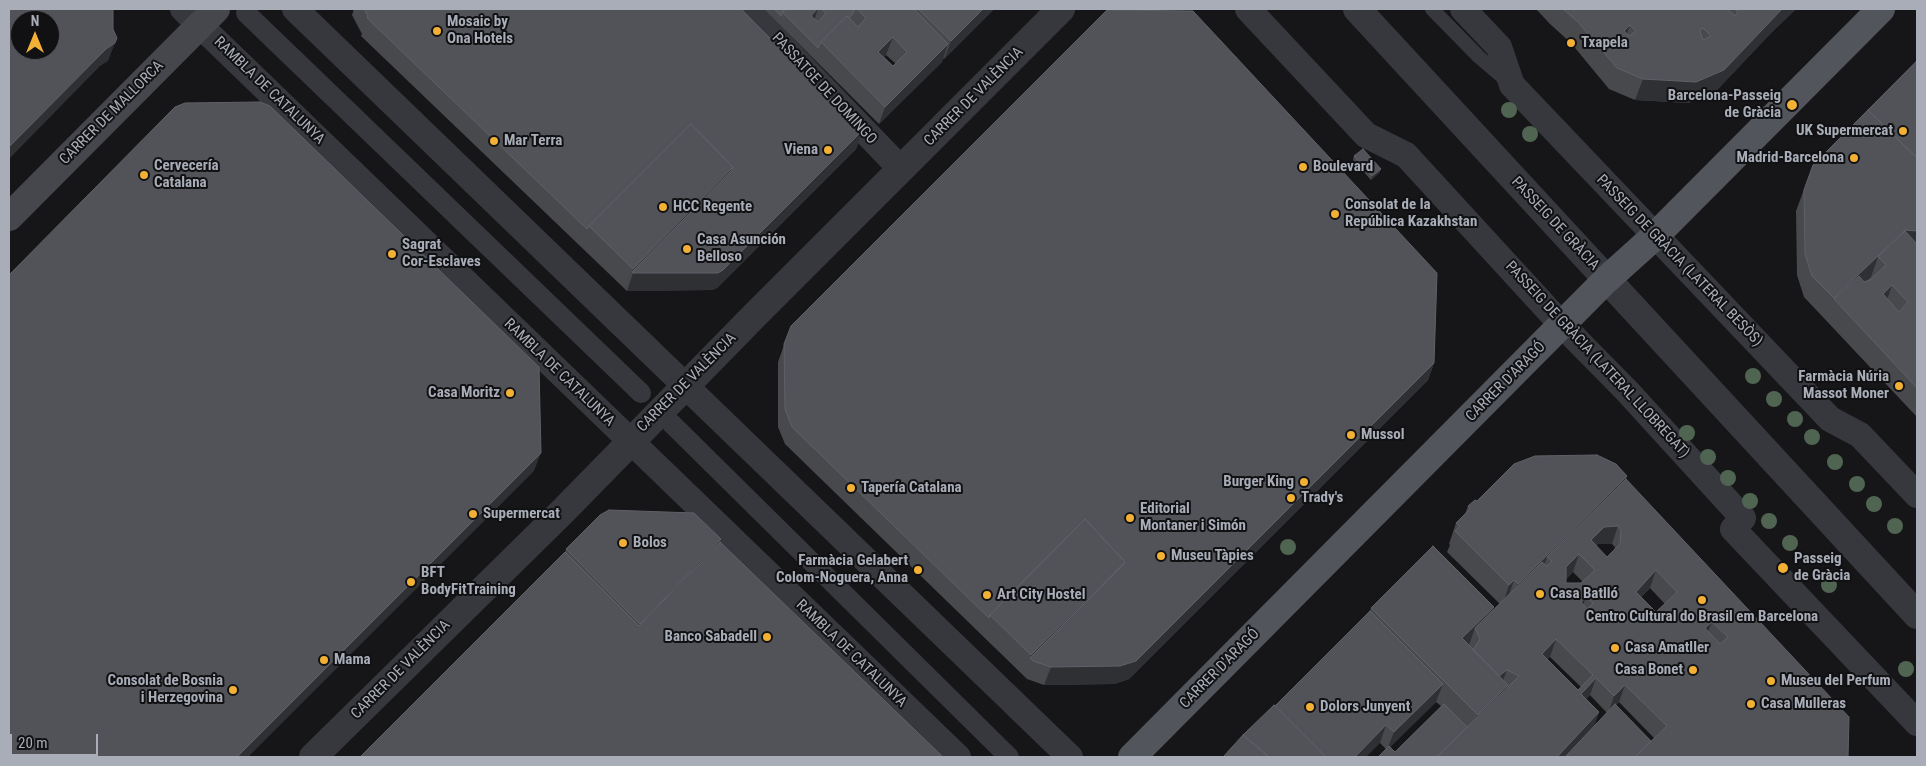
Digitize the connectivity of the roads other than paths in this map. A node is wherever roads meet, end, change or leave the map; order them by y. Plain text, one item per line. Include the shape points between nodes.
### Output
1 (295, 9) edge
2 (747, 9) edge
3 (1061, 9) edge
4 (1248, 9) edge
5 (1357, 9) edge
6 (1432, 9) edge
7 (1463, 9) edge
8 (1881, 9) edge
9 (246, 13) dead end
10 (199, 14) edge
11 (1512, 85) junction
12 (901, 169) junction
13 (9, 217) edge
14 (1656, 235) junction
15 (1606, 280) junction
16 (1562, 325) junction
17 (686, 386) junction
18 (641, 393) dead end
19 (671, 423) dead end
20 (630, 441) junction
21 (1917, 495) edge
22 (1917, 614) edge
23 (1917, 723) edge
24 (313, 757) edge
25 (958, 757) edge
26 (1009, 757) edge
27 (1070, 757) edge
28 (1132, 757) edge

1 - 17 street
2 - 12 street, PASSATGE DE DOMINGO
3 - 12 street, CARRER DE VALÈNCIA
4 - 16 street, PASSEIG DE GRÀCIA (LATERAL LLOBREGAT) via 1366,135 1406,155
5 - 15 street, PASSEIG DE GRÀCIA
6 - 11 lane via 1478,57
7 - 11 street, PASSEIG DE GRÀCIA (LATERAL BESÒS) via 1499,47
8 - 14 main road, CARRER D'ARAGÓ
9 - 18 street
10 - 13 main road, CARRER DE MALLORCA
10 - 20 street, RAMBLA DE CATALUNYA
11 - 14 street, PASSEIG DE GRÀCIA (LATERAL BESÒS)
12 - 17 street, CARRER DE VALÈNCIA
14 - 15 main road, CARRER D'ARAGÓ
14 - 21 street, PASSEIG DE GRÀCIA (LATERAL BESÒS) via 1830,419 1860,435
15 - 16 main road, CARRER D'ARAGÓ
15 - 22 street, PASSEIG DE GRÀCIA
16 - 23 street, PASSEIG DE GRÀCIA (LATERAL LLOBREGAT) via 1628,391 1743,518 1733,529
16 - 28 main road, CARRER D'ARAGÓ
17 - 20 street, CARRER DE VALÈNCIA
17 - 27 street
19 - 26 street
20 - 24 street, CARRER DE VALÈNCIA
20 - 25 street, RAMBLA DE CATALUNYA

